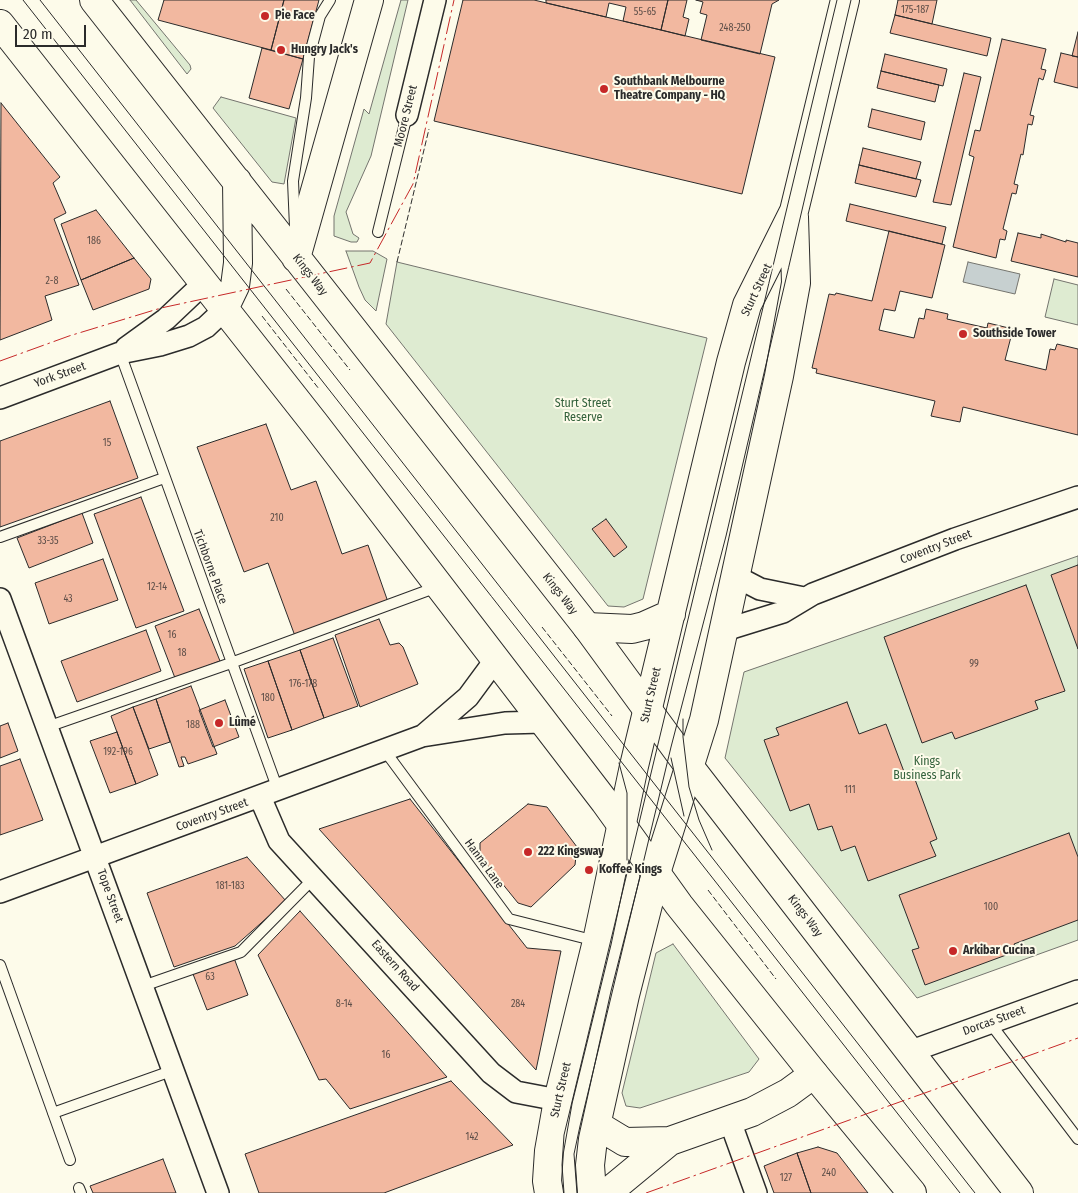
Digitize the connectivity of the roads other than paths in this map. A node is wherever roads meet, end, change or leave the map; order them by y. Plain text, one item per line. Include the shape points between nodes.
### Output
1 (94, 0) edge
2 (330, 0) edge
3 (370, 0) edge
4 (435, 0) edge
5 (845, 0) edge
6 (0, 24) edge
7 (406, 115) joint
8 (237, 181) junction
9 (794, 211) junction
10 (378, 232) dead end
11 (296, 258) junction
12 (203, 284) junction
13 (223, 310) junction
14 (120, 353) junction
15 (0, 398) edge
16 (164, 478) junction
17 (1075, 496) edge
18 (0, 537) edge
19 (735, 576) junction
20 (439, 586) junction
21 (804, 598) junction
22 (0, 599) edge
23 (670, 614) junction
24 (587, 627) junction
25 (725, 630) junction
26 (496, 660) junction
27 (231, 663) junction
28 (648, 708) junction
29 (543, 722) junction
30 (47, 727) junction
31 (422, 736) junction
32 (385, 751) junction
33 (690, 768) junction
34 (269, 794) junction
35 (622, 824) junction
36 (95, 857) junction
37 (656, 873) junction
38 (314, 878) junction
39 (0, 892) edge
40 (597, 941) junction
41 (0, 965) edge
42 (143, 986) junction
43 (1078, 991) edge
44 (990, 1023) junction
45 (909, 1052) junction
46 (174, 1070) junction
47 (814, 1074) junction
48 (558, 1100) junction
49 (53, 1113) junction
50 (730, 1121) junction
51 (596, 1125) junction
52 (1078, 1139) edge
53 (670, 1141) junction
54 (70, 1160) dead end
55 (596, 1189) edge
56 (547, 1192) edge
57 (218, 1193) edge
58 (756, 1193) edge
59 (912, 1193) edge
60 (1019, 1193) edge

1 - 8 main road, Kings Way
2 - 11 lane via 320,16 308,57 306,98 293,181
3 - 11 main road
4 - 7 street, Moore Street
5 - 9 main road, Sturt Street
6 - 12 main road
7 - 10 lane, Moore Street
8 - 11 main road, Kings Way
8 - 13 main road via 238,264 234,286
9 - 19 main road, Sturt Street via 796,283
9 - 23 main road, Sturt Street via 747,305
11 - 24 main road, Kings Way
12 - 13 main road
12 - 14 street, York Street via 166,319
13 - 14 street, York Street via 206,327 189,336
13 - 20 main road
14 - 15 street, York Street
14 - 16 lane, Tichborne Place
16 - 18 lane
16 - 27 lane, Tichborne Place
17 - 21 street, Coventry Street
19 - 21 street via 760,588
19 - 25 main road, Sturt Street
20 - 26 main road
20 - 27 lane
21 - 25 street, Coventry Street via 783,612
22 - 30 street, Tope Street
23 - 24 main road via 632,629
23 - 28 main road, Sturt Street
24 - 28 main road, Kings Way
25 - 33 main road, Sturt Street
26 - 29 main road
26 - 31 street, Coventry Street via 468,698
27 - 30 lane
27 - 34 lane, Tichborne Place
28 - 33 main road, Kings Way
28 - 35 main road, Sturt Street
29 - 31 street, Coventry Street via 505,723
29 - 35 main road
30 - 36 street, Tope Street
31 - 32 street, Coventry Street
32 - 34 street, Coventry Street
32 - 40 lane, Hanna Lane via 509,919
33 - 37 main road, Sturt Street
33 - 45 main road, Kings Way
34 - 36 street, Coventry Street
34 - 38 street, Eastern Road via 279,841
35 - 37 main road
35 - 40 main road, Sturt Street
36 - 39 street, Coventry Street
36 - 42 street, Tope Street
37 - 47 main road
37 - 51 main road, Sturt Street
38 - 42 lane via 241,952
38 - 48 street, Eastern Road via 491,1074 516,1092
40 - 48 main road, Sturt Street
41 - 49 lane
42 - 46 street, Tope Street
43 - 44 street, Dorcas Street
44 - 45 street, Dorcas Street
44 - 52 lane
45 - 60 main road, Kings Way
46 - 49 lane
46 - 57 street, Tope Street
47 - 50 main road via 770,1104
47 - 59 main road
48 - 56 main road, Sturt Street via 549,1151
49 - 54 lane
50 - 53 main road
50 - 58 street
51 - 53 main road via 625,1142
51 - 55 main road, Sturt Street via 591,1152
53 - 55 main road
55 - 56 main road

